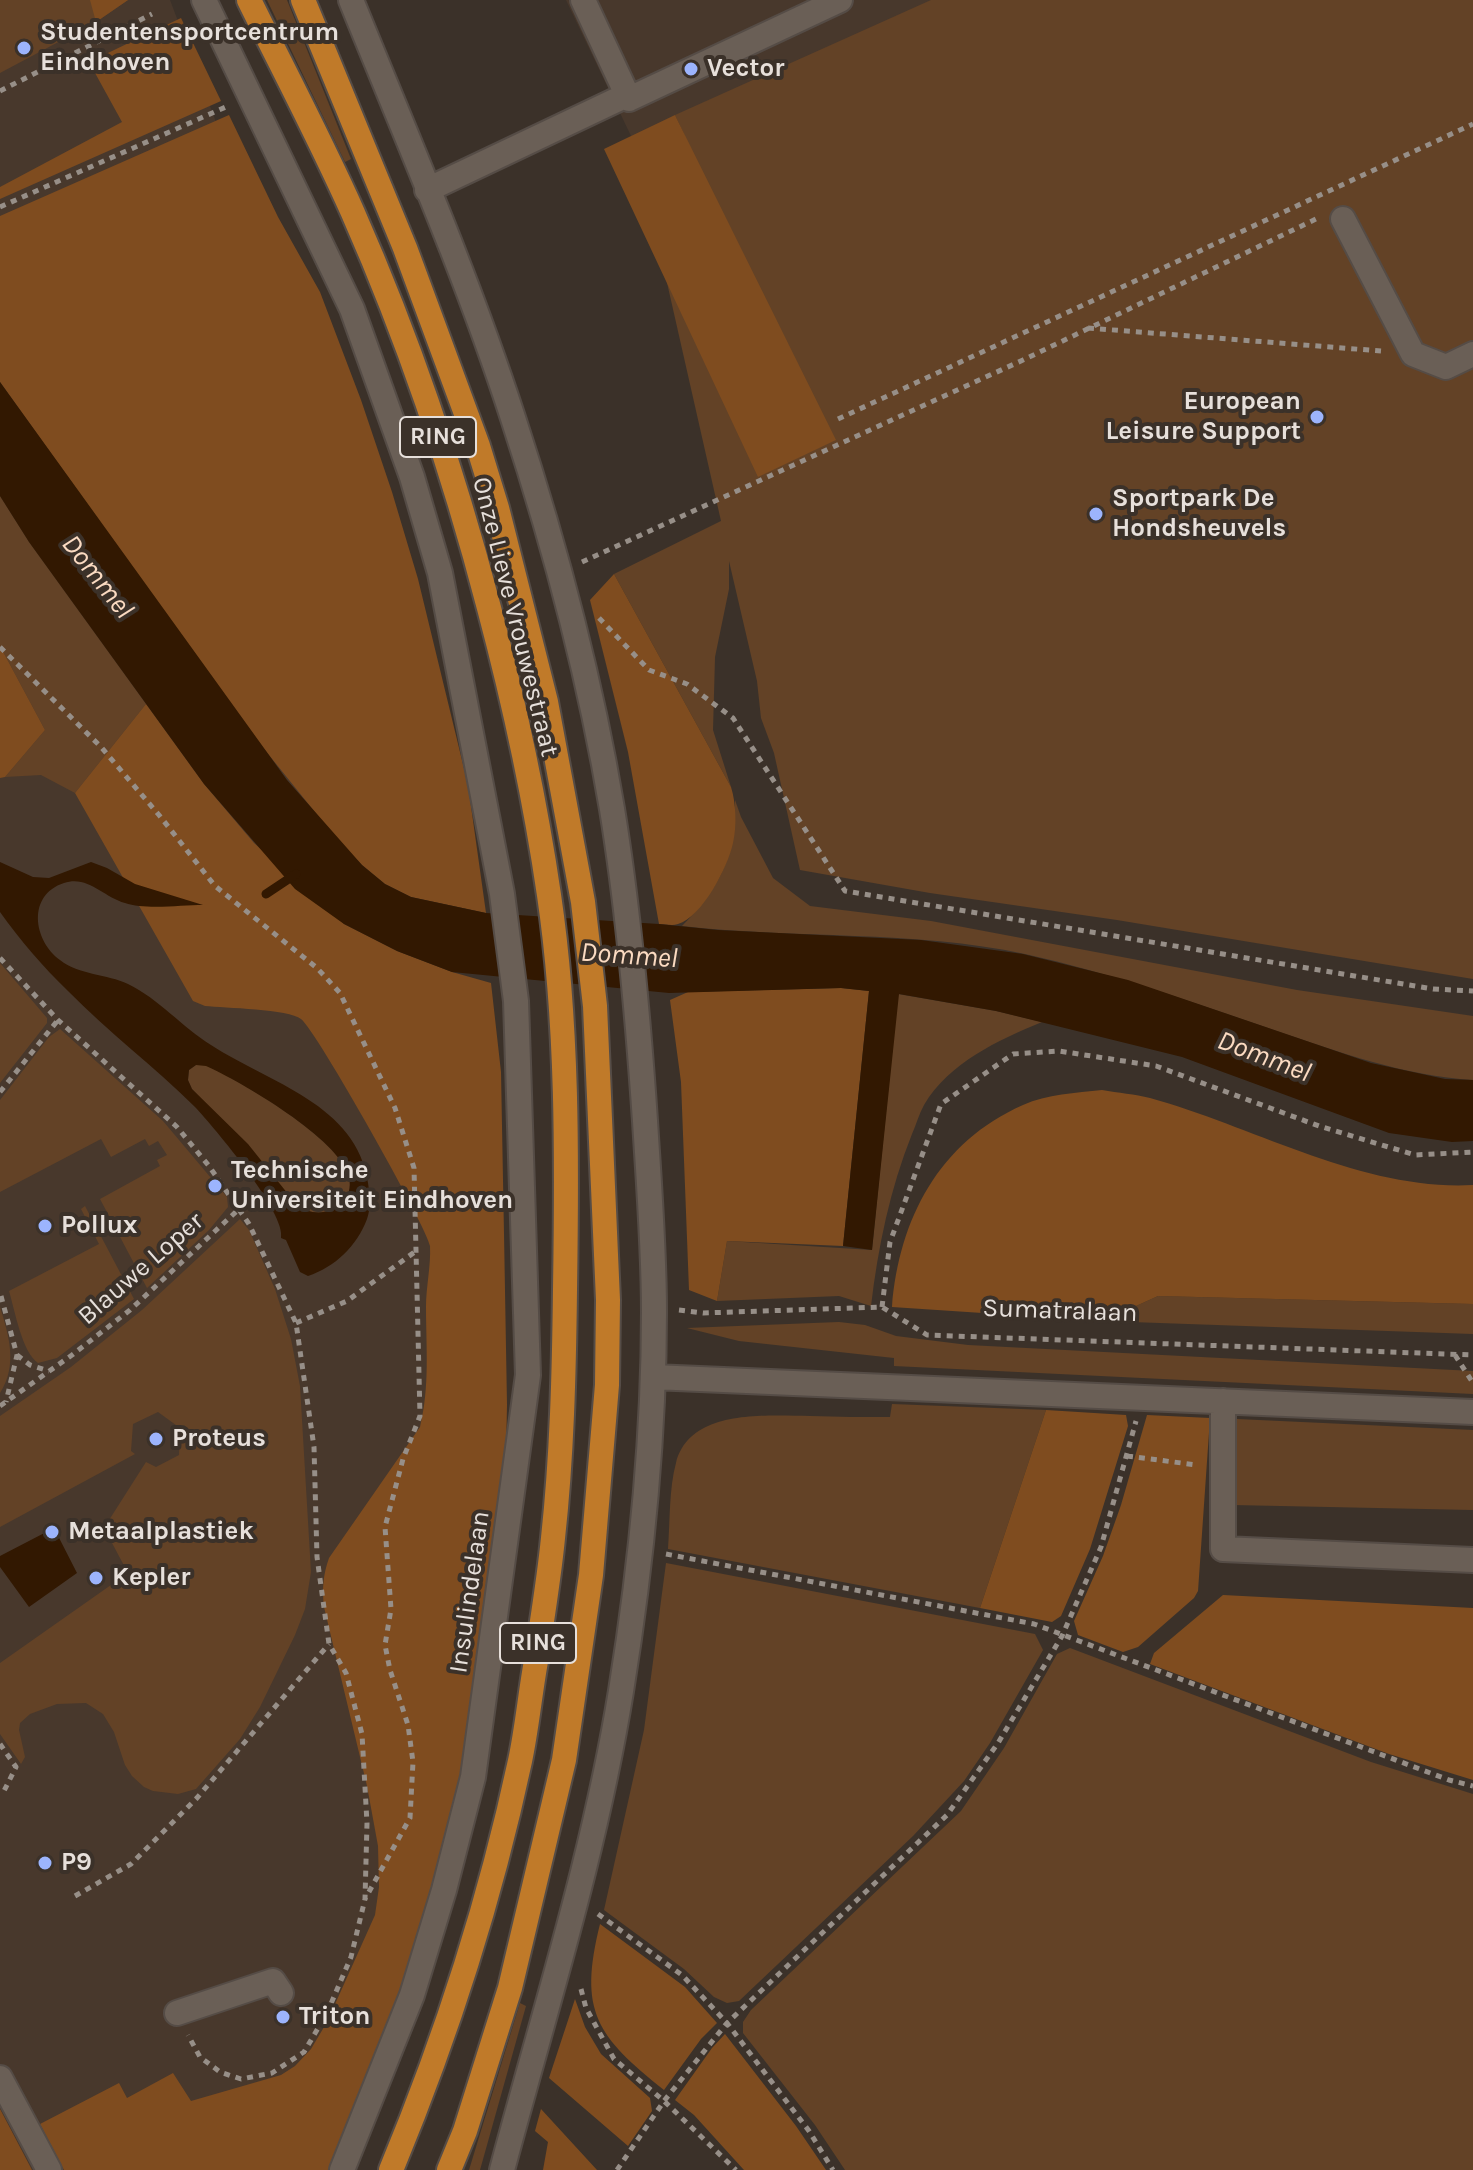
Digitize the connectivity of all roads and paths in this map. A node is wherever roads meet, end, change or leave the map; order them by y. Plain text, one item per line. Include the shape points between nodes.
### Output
1 (204, 0) edge
2 (249, 0) edge
3 (303, 0) edge
4 (351, 0) edge
5 (583, 0) edge
6 (840, 0) edge
7 (152, 14) dead end
8 (0, 91) edge
9 (627, 95) junction
10 (251, 96) junction
11 (1473, 124) edge
12 (427, 190) junction
13 (0, 207) edge
14 (1343, 219) joint
15 (1087, 328) junction
16 (1413, 354) junction
17 (1473, 354) edge
18 (838, 419) dead end
19 (561, 578) junction
20 (0, 647) edge
21 (0, 958) edge
22 (1473, 991) edge
23 (58, 1020) junction
24 (0, 1092) edge
25 (1473, 1152) edge
26 (239, 1209) junction
27 (417, 1250) junction
28 (1, 1296) edge
29 (654, 1307) junction
30 (882, 1307) junction
31 (296, 1323) junction
32 (1454, 1354) junction
33 (17, 1355) junction
34 (1473, 1355) edge
35 (49, 1371) junction
36 (653, 1377) junction
37 (1473, 1383) edge
38 (1141, 1399) junction
39 (1223, 1401) junction
40 (6, 1402) junction
41 (0, 1406) edge
42 (1473, 1412) edge
43 (1127, 1456) junction
44 (1222, 1468) junction
45 (640, 1549) junction
46 (1473, 1560) edge
47 (1062, 1636) junction
48 (329, 1644) junction
49 (0, 1744) edge
50 (1473, 1786) edge
51 (3, 1793) dead end
52 (75, 1896) dead end
53 (575, 1897) junction
54 (559, 1955) junction
55 (281, 1993) dead end
56 (177, 2013) dead end
57 (727, 2023) junction
58 (0, 2078) edge
59 (664, 2101) junction
60 (49, 2170) edge
61 (342, 2170) edge
62 (391, 2170) edge
63 (449, 2170) edge
64 (502, 2170) edge
65 (617, 2170) edge
66 (736, 2170) edge
67 (833, 2170) edge

1 - 10 street
2 - 62 main road, Onze Lieve Vrouwestraat / RING via 351,208 428,407 490,610 513,706 550,899 559,1008 566,1242 553,1540 521,1759 474,1943
3 - 63 main road, Onze Lieve Vrouwestraat / RING via 405,248 497,508 546,702 583,902 595,1006 608,1314 591,1575 564,1760 510,1988
4 - 12 street, Onze Lieve Vrouwestraat
5 - 9 street
6 - 9 street via 629,99
7 - 8 path
9 - 12 street
10 - 13 path
10 - 61 street, Insulindelaan via 352,309 412,477 440,573 502,894 516,1001 528,1375 473,1777 412,1995
11 - 18 path
12 - 19 street, Onze Lieve Vrouwestraat via 513,415
14 - 15 path via 1334,211
14 - 16 street
15 - 16 path
15 - 19 path
16 - 17 street via 1446,367
19 - 22 path via 649,670 687,684 733,718 845,891 1433,989
19 - 29 street, Onze Lieve Vrouwestraat via 605,777 626,906 638,1009
20 - 27 path via 101,747 215,886 317,968 340,993 395,1108 414,1168
21 - 23 path, Blauwe Loper
23 - 24 path
23 - 26 path, Blauwe Loper via 177,1127
25 - 30 path via 1415,1155 1156,1066 1059,1051 1013,1054 941,1104 890,1242
26 - 31 path
26 - 35 path, Blauwe Loper via 130,1310
27 - 31 path via 347,1301
27 - 48 path via 420,1416 385,1527 391,1609 385,1645 408,1725 413,1762 410,1818 365,1899 362,1734 346,1673
28 - 33 path
29 - 30 path via 703,1313
29 - 36 street
30 - 32 path, Sumatralaan via 927,1335
31 - 48 path via 314,1447 317,1557
32 - 34 path, Sumatralaan
32 - 37 path
33 - 35 path
33 - 40 path
35 - 40 path, Blauwe Loper
36 - 38 street
36 - 45 street
38 - 39 street
38 - 43 path
39 - 42 street
39 - 44 street
40 - 41 path, Blauwe Loper
43 - 44 path
43 - 47 path via 1101,1547
44 - 46 street via 1223,1549
45 - 47 path via 1034,1624
45 - 53 street via 621,1693
47 - 50 path
47 - 57 path via 947,1815
48 - 52 path via 196,1799 131,1864
49 - 51 path via 16,1767
53 - 54 street
53 - 57 path via 682,1975
54 - 59 path via 577,1969 586,2008 614,2059
54 - 64 street
55 - 56 street via 273,1981
57 - 59 path
57 - 67 path
58 - 60 street
59 - 65 path
59 - 66 path

